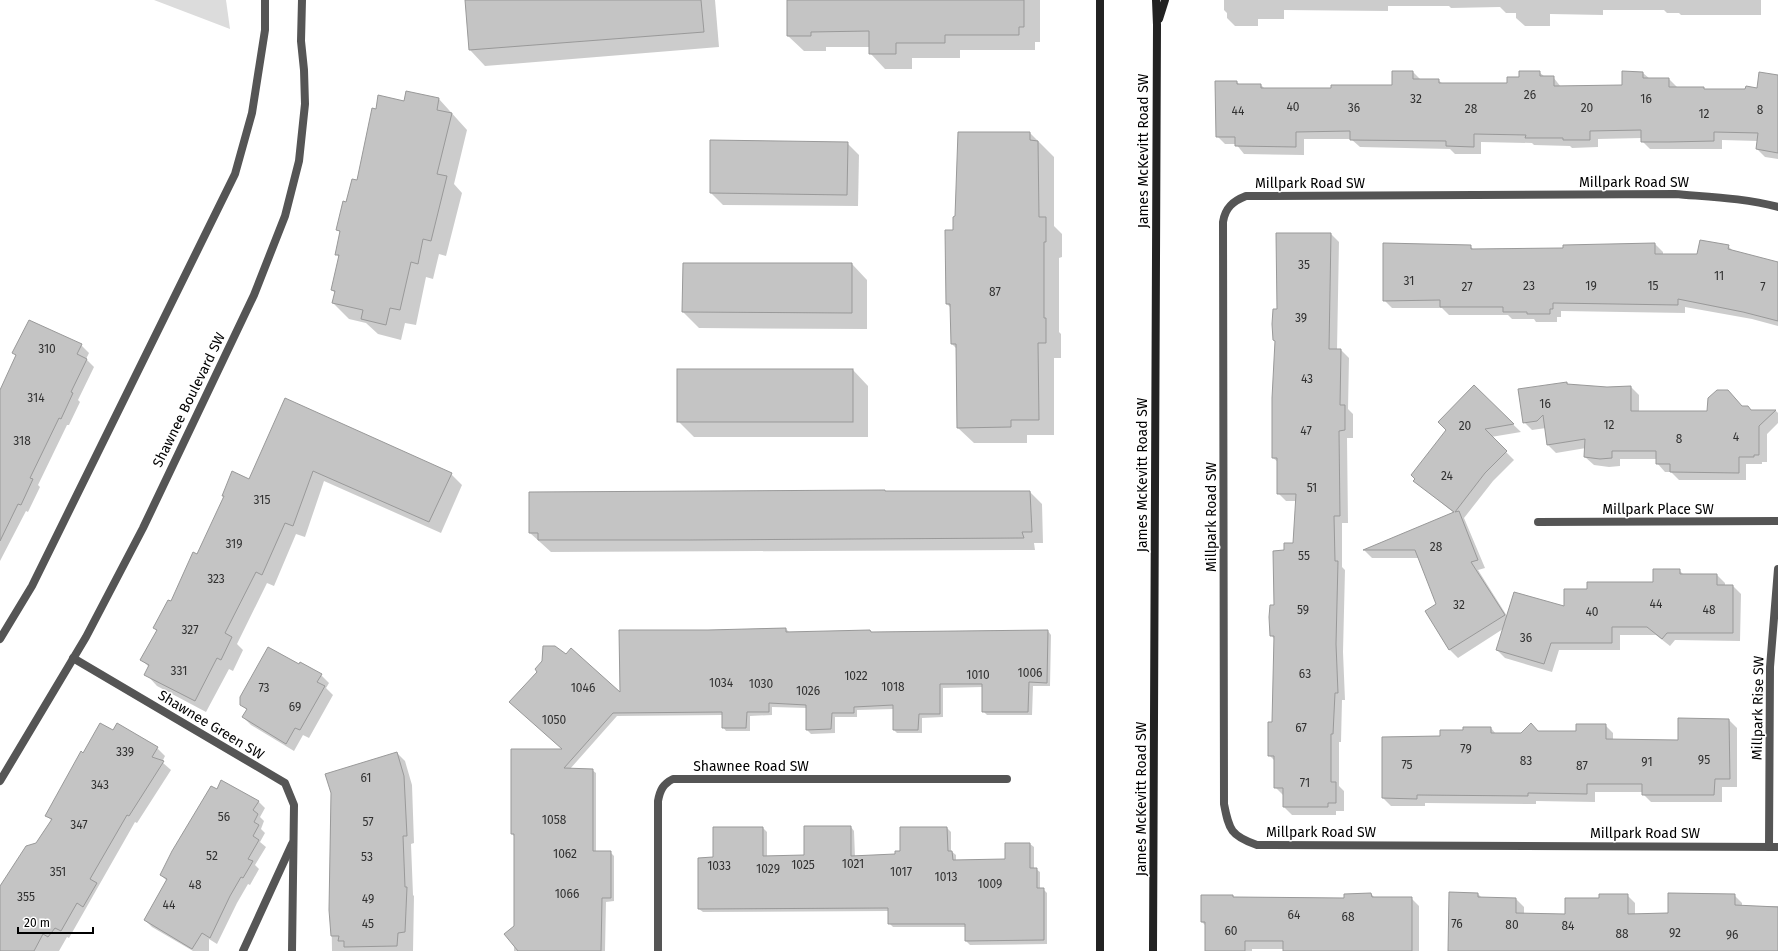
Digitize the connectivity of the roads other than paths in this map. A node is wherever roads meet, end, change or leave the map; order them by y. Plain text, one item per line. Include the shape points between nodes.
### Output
1 (265, 0) edge
2 (302, 0) edge
3 (1100, 0) edge
4 (1156, 0) edge
5 (1165, 0) edge
6 (1157, 25) junction
7 (1778, 207) edge
8 (1778, 521) edge
9 (1538, 522) dead end
10 (1778, 569) edge
11 (0, 639) edge
12 (73, 658) junction
13 (1007, 779) dead end
14 (0, 781) edge
15 (293, 841) junction
16 (1774, 847) edge
17 (243, 951) edge
18 (292, 951) edge
19 (658, 951) edge
20 (1100, 951) edge
21 (1153, 951) edge

1 - 11 street via 265,30 252,113 235,174 32,586
2 - 12 street, Shawnee Boulevard SW via 301,41 305,104 299,161 284,216 254,295 198,414 143,528
3 - 20 main road
4 - 6 main road, James McKevitt Road SW
5 - 6 main road
6 - 21 main road, James McKevitt Road SW
7 - 16 street, Millpark Road SW via 1725,198 1675,194 1246,196 1230,205 1223,222 1224,804 1228,822 1235,835 1257,845
8 - 9 street, Millpark Place SW
10 - 16 street, Millpark Rise SW via 1770,667
12 - 14 street, Shawnee Boulevard SW
12 - 15 street, Shawnee Green SW via 285,783 294,805
13 - 19 street, Shawnee Road SW via 673,779 660,790 658,801
15 - 17 street, Shawnee Green SW
15 - 18 street, Shawnee Green SW

